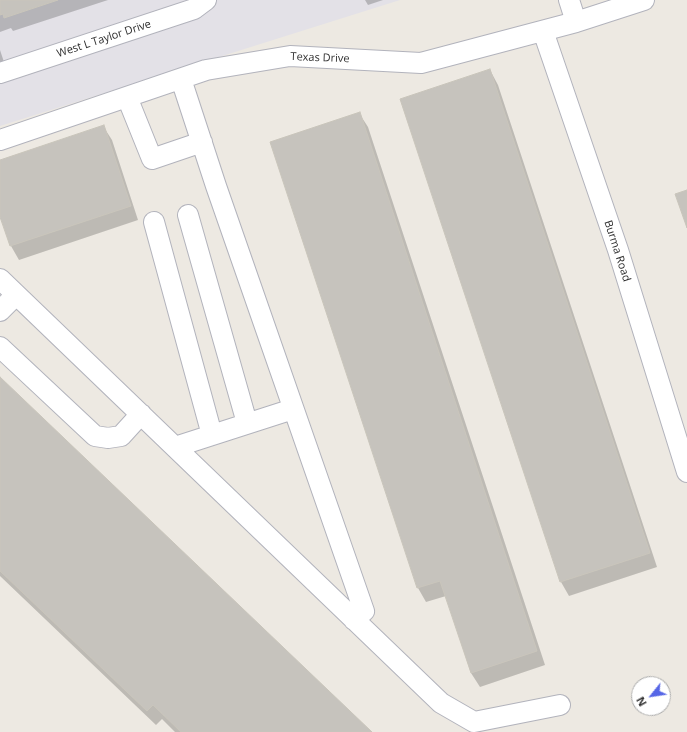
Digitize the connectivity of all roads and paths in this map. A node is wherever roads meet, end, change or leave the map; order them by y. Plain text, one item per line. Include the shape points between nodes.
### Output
1 (206, 0) edge
2 (569, 0) edge
3 (644, 0) edge
4 (576, 22) junction
5 (543, 31) junction
6 (0, 73) edge
7 (181, 79) junction
8 (127, 97) junction
9 (0, 140) edge
10 (202, 142) junction
11 (188, 215) dead end
12 (154, 222) dead end
13 (0, 279) edge
14 (16, 294) junction
15 (0, 311) edge
16 (0, 347) edge
17 (293, 408) junction
18 (141, 414) junction
19 (247, 423) junction
20 (212, 434) junction
21 (175, 446) junction
22 (687, 472) edge
23 (354, 620) junction
24 (560, 705) dead end

1 - 6 street, West L Taylor Drive via 194,9
2 - 4 street
3 - 4 street, Texas Drive
4 - 5 street, Texas Drive
5 - 7 street, Texas Drive via 421,63 290,56 206,70
5 - 22 street, Burma Road via 618,250
7 - 8 street, Texas Drive
7 - 10 street
8 - 9 street, Texas Drive
8 - 10 street via 152,159
10 - 17 street
11 - 19 street
12 - 20 street
13 - 14 street
14 - 15 street
14 - 18 street
16 - 18 street via 95,436 121,436
17 - 19 street
17 - 23 street via 364,611
18 - 21 street
19 - 20 street
20 - 21 street
21 - 23 street
23 - 24 street via 441,703 474,722

